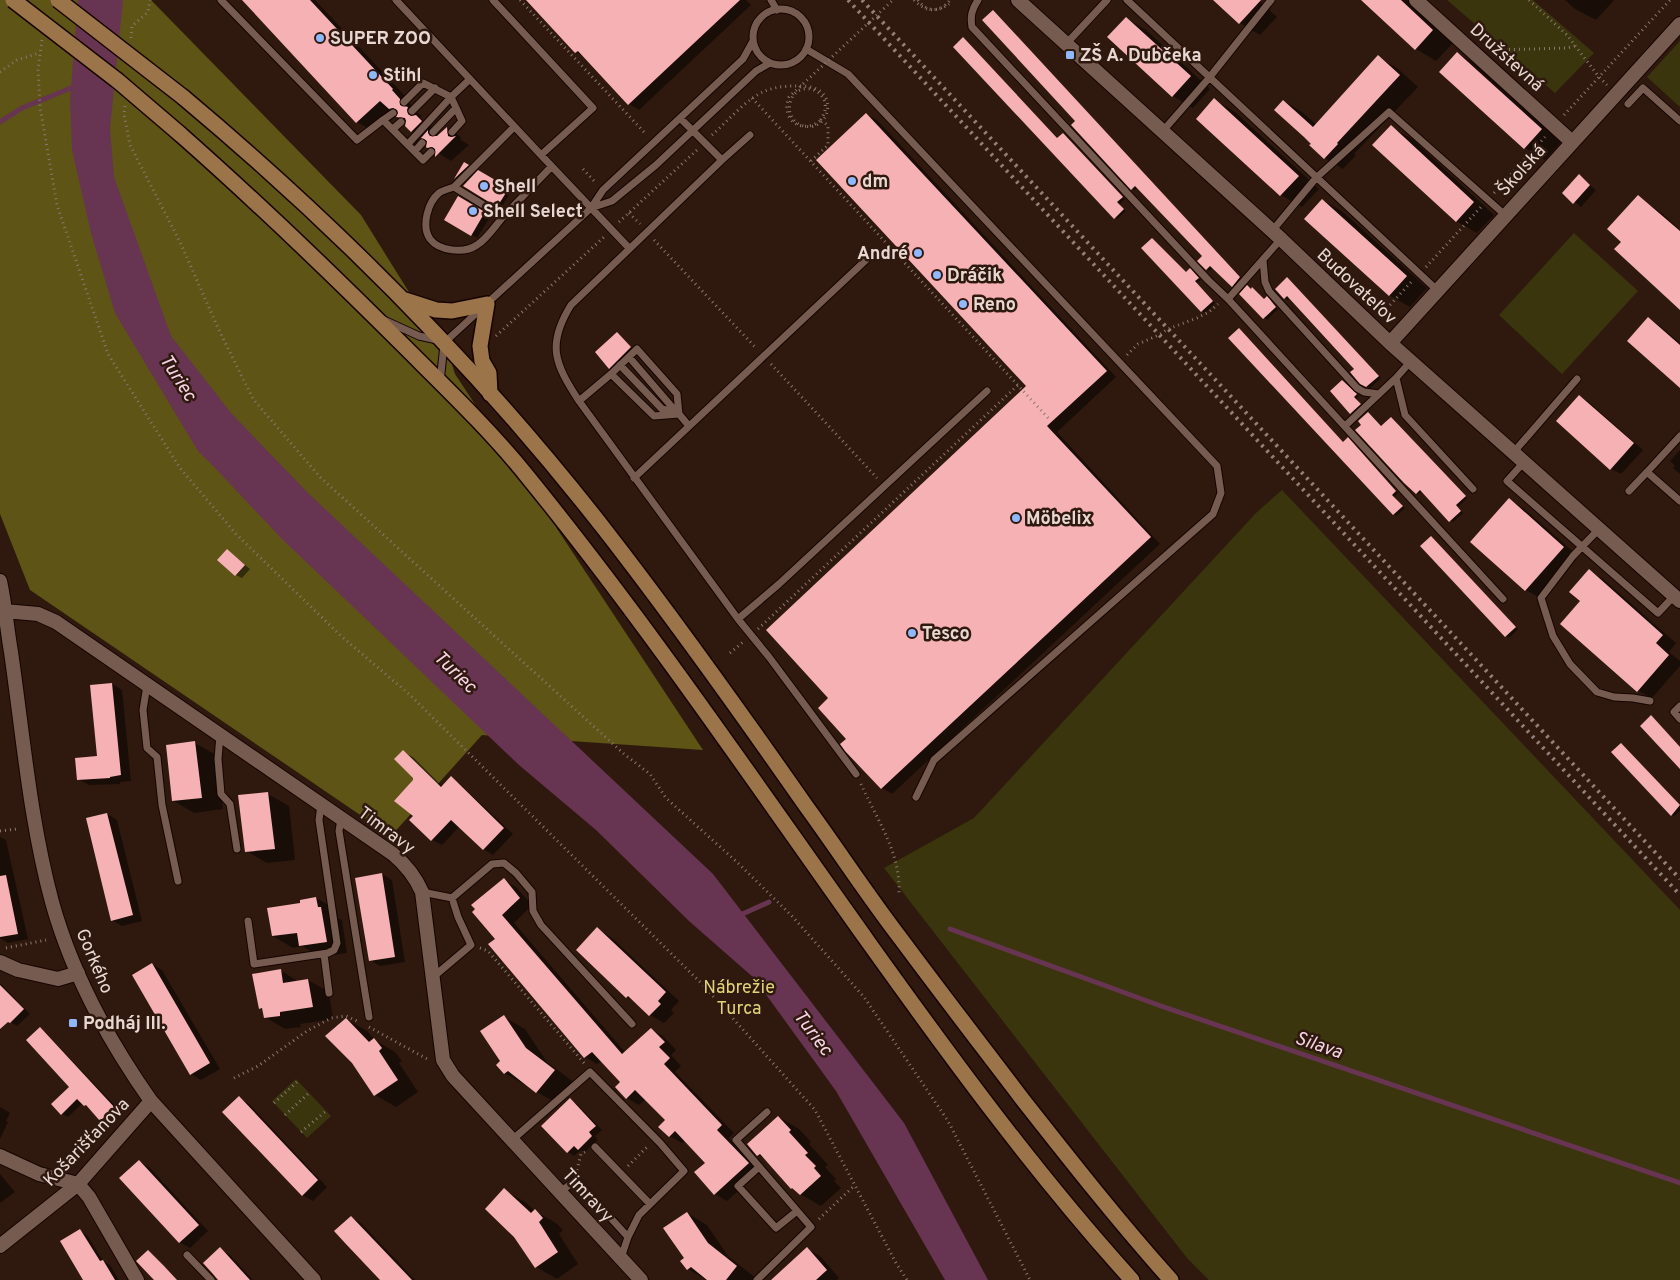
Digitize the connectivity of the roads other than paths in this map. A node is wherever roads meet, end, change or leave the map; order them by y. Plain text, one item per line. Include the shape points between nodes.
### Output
1 (13, 0) edge
2 (58, 0) edge
3 (222, 0) edge
4 (396, 0) edge
5 (493, 0) edge
6 (771, 0) edge
7 (978, 0) edge
8 (1018, 0) edge
9 (1107, 0) edge
10 (1127, 0) edge
11 (1271, 0) edge
12 (1416, 0) edge
13 (777, 10) junction
14 (1680, 24) edge
15 (753, 41) junction
16 (1066, 44) junction
17 (806, 49) junction
18 (770, 63) junction
19 (1209, 78) junction
20 (470, 79) junction
21 (435, 88) junction
22 (452, 97) junction
23 (404, 102) dead end
24 (1628, 104) dead end
25 (456, 108) junction
26 (412, 111) dead end
27 (393, 113) dead end
28 (680, 118) junction
29 (383, 120) junction
30 (1680, 121) edge
31 (401, 122) dead end
32 (514, 127) junction
33 (393, 129) junction
34 (692, 131) junction
35 (433, 132) dead end
36 (452, 132) dead end
37 (1162, 132) junction
38 (750, 135) dead end
39 (1572, 142) junction
40 (422, 143) dead end
41 (408, 144) junction
42 (414, 151) junction
43 (431, 152) dead end
44 (541, 155) junction
45 (722, 160) junction
46 (550, 167) junction
47 (1316, 178) junction
48 (454, 187) junction
49 (591, 208) junction
50 (1505, 215) junction
51 (502, 217) junction
52 (1276, 235) junction
53 (629, 248) junction
54 (866, 260) dead end
55 (1263, 260) junction
56 (1437, 290) junction
57 (402, 299) junction
58 (1228, 299) junction
59 (487, 304) junction
60 (374, 316) junction
61 (444, 342) junction
62 (1390, 343) junction
63 (629, 357) junction
64 (1411, 361) junction
65 (620, 365) junction
66 (611, 374) junction
67 (1396, 378) junction
68 (1577, 378) dead end
69 (440, 382) junction
70 (987, 391) dead end
71 (490, 394) junction
72 (1379, 394) junction
73 (579, 401) junction
74 (679, 414) junction
75 (689, 426) junction
76 (1345, 426) junction
77 (1680, 436) edge
78 (1518, 457) junction
79 (1647, 472) junction
80 (634, 478) junction
81 (1473, 489) dead end
82 (1628, 491) dead end
83 (1680, 501) edge
84 (1599, 529) junction
85 (1582, 547) junction
86 (0, 582) edge
87 (1678, 595) edge
88 (1503, 599) dead end
89 (5, 611) junction
90 (738, 618) junction
91 (147, 685) junction
92 (1650, 701) dead end
93 (1680, 706) edge
94 (1680, 719) edge
95 (220, 735) junction
96 (856, 774) road end
97 (916, 797) dead end
98 (321, 805) junction
99 (341, 819) junction
100 (236, 849) dead end
101 (178, 880) dead end
102 (422, 892) junction
103 (452, 898) junction
104 (248, 921) dead end
105 (324, 954) junction
106 (0, 962) edge
107 (78, 974) junction
108 (432, 978) junction
109 (329, 993) dead end
110 (369, 1017) dead end
111 (632, 1024) dead end
112 (151, 1101) junction
113 (767, 1112) dead end
114 (512, 1140) junction
115 (595, 1147) road end
116 (0, 1156) edge
117 (759, 1167) junction
118 (78, 1184) junction
119 (560, 1192) junction
120 (650, 1204) junction
121 (797, 1211) junction
122 (628, 1237) junction
123 (0, 1246) edge
124 (188, 1255) dead end
125 (621, 1259) junction
126 (137, 1280) edge
127 (211, 1280) edge
128 (314, 1280) edge
129 (641, 1280) edge
130 (757, 1280) edge
131 (1132, 1280) edge
132 (1171, 1280) edge

1 - 60 main road, bridge via 118,81 180,134 306,248
2 - 57 main road, bridge via 239,145
3 - 29 lane via 357,140
4 - 20 lane
5 - 44 lane via 594,108
6 - 13 lane
7 - 58 lane via 970,18 972,27
8 - 16 street, Budovateľov
9 - 16 lane
10 - 19 lane
11 - 19 lane
12 - 39 street, Družstevná
13 - 15 lane via 759,20
13 - 17 lane via 792,12 804,21 809,34
14 - 39 street, Školská
15 - 18 lane via 758,54
15 - 28 lane via 743,60
16 - 37 street, Budovateľov
17 - 18 lane via 791,64
17 - 97 lane via 848,74 1218,466 1221,492 1213,514 934,760
18 - 34 lane via 756,71
19 - 37 lane
19 - 47 lane
20 - 22 lane
20 - 32 lane
21 - 22 lane
21 - 23 lane via 423,83
21 - 26 lane
22 - 25 lane
22 - 41 lane
24 - 30 lane via 1643,88
25 - 35 lane
25 - 36 lane via 462,121
27 - 29 lane
28 - 34 lane
28 - 49 lane via 602,190
29 - 33 lane
31 - 33 lane
32 - 44 lane
32 - 48 lane
33 - 41 lane
34 - 45 lane
34 - 49 lane via 612,201
37 - 52 street, Budovateľov
38 - 45 lane
39 - 50 street, Školská
40 - 42 lane
41 - 42 lane
42 - 43 lane via 423,160
44 - 46 lane
45 - 53 lane
46 - 49 lane
46 - 51 lane
47 - 50 lane via 1389,112
47 - 52 lane
47 - 56 lane
48 - 51 lane
48 - 51 lane via 440,191 428,208 426,230 438,245 450,250 475,247
49 - 53 lane
49 - 59 lane
50 - 56 street, Školská
52 - 55 lane
52 - 62 street, Budovateľov
53 - 73 lane via 571,305 558,329 556,351 562,374
54 - 75 lane
55 - 58 lane
55 - 72 lane via 1269,291 1357,388
56 - 62 street, Školská
57 - 59 main road via 452,312
57 - 61 main road
58 - 76 lane
59 - 61 lane
59 - 71 main road via 480,346 482,362 489,373
60 - 61 lane via 419,336
60 - 69 main road
61 - 69 lane
61 - 71 main road
62 - 64 street, Budovateľov
63 - 65 lane
63 - 74 lane
63 - 74 lane via 637,349 677,394
64 - 67 lane
64 - 78 street, Budovateľov
65 - 66 lane
65 - 74 lane via 662,409
66 - 73 lane
66 - 74 lane via 654,416
67 - 72 lane
67 - 81 lane via 1405,415
68 - 78 lane
69 - 131 main road via 525,473 606,577 673,666 938,1040 1032,1163
70 - 90 lane
71 - 132 main road via 602,527 698,652 899,937 1055,1141
72 - 76 lane
73 - 80 lane
74 - 75 lane
75 - 80 lane
76 - 88 lane
77 - 79 lane
78 - 84 street, Budovateľov
78 - 85 lane via 1507,481
79 - 82 lane
79 - 83 lane
80 - 90 lane
84 - 85 lane
84 - 87 street, Budovateľov
85 - 87 lane via 1658,613
85 - 92 lane via 1541,598 1553,636 1570,664 1597,692
86 - 89 street, Gorkého
89 - 91 street, Timravy via 38,614 56,622
89 - 107 street, Gorkého via 36,830 52,902
90 - 96 lane
91 - 95 street, Timravy
91 - 101 lane via 143,710 147,748 157,757 162,804
93 - 94 lane via 1674,712
95 - 98 street, Timravy
95 - 100 lane via 221,794 230,804
98 - 99 street, Timravy
98 - 105 lane via 319,820 337,943 334,950
99 - 102 street, Timravy via 404,864 416,878
99 - 110 lane via 339,831
102 - 103 lane
102 - 108 street, Timravy
103 - 108 lane via 471,945
103 - 111 lane via 492,864 504,863 532,892 533,911 541,926
104 - 105 lane via 254,964
105 - 109 lane
106 - 107 street via 18,970 58,979
107 - 112 street, Gorkého via 110,1038
108 - 114 street, Timravy via 443,1060 453,1076
112 - 118 street, Košarišťanova
112 - 128 street, Gorkého
113 - 117 lane via 736,1140
114 - 119 street, Timravy
114 - 120 lane via 590,1072 684,1171
115 - 120 lane
116 - 118 street via 39,1174
117 - 121 lane
117 - 121 lane via 738,1186 776,1228
118 - 123 street, Košarišťanova
118 - 126 street via 89,1197
119 - 122 lane via 576,1180
119 - 125 street, Timravy
120 - 122 lane via 639,1215
121 - 130 lane via 811,1227
122 - 125 lane
124 - 127 lane
125 - 129 street, Timravy

